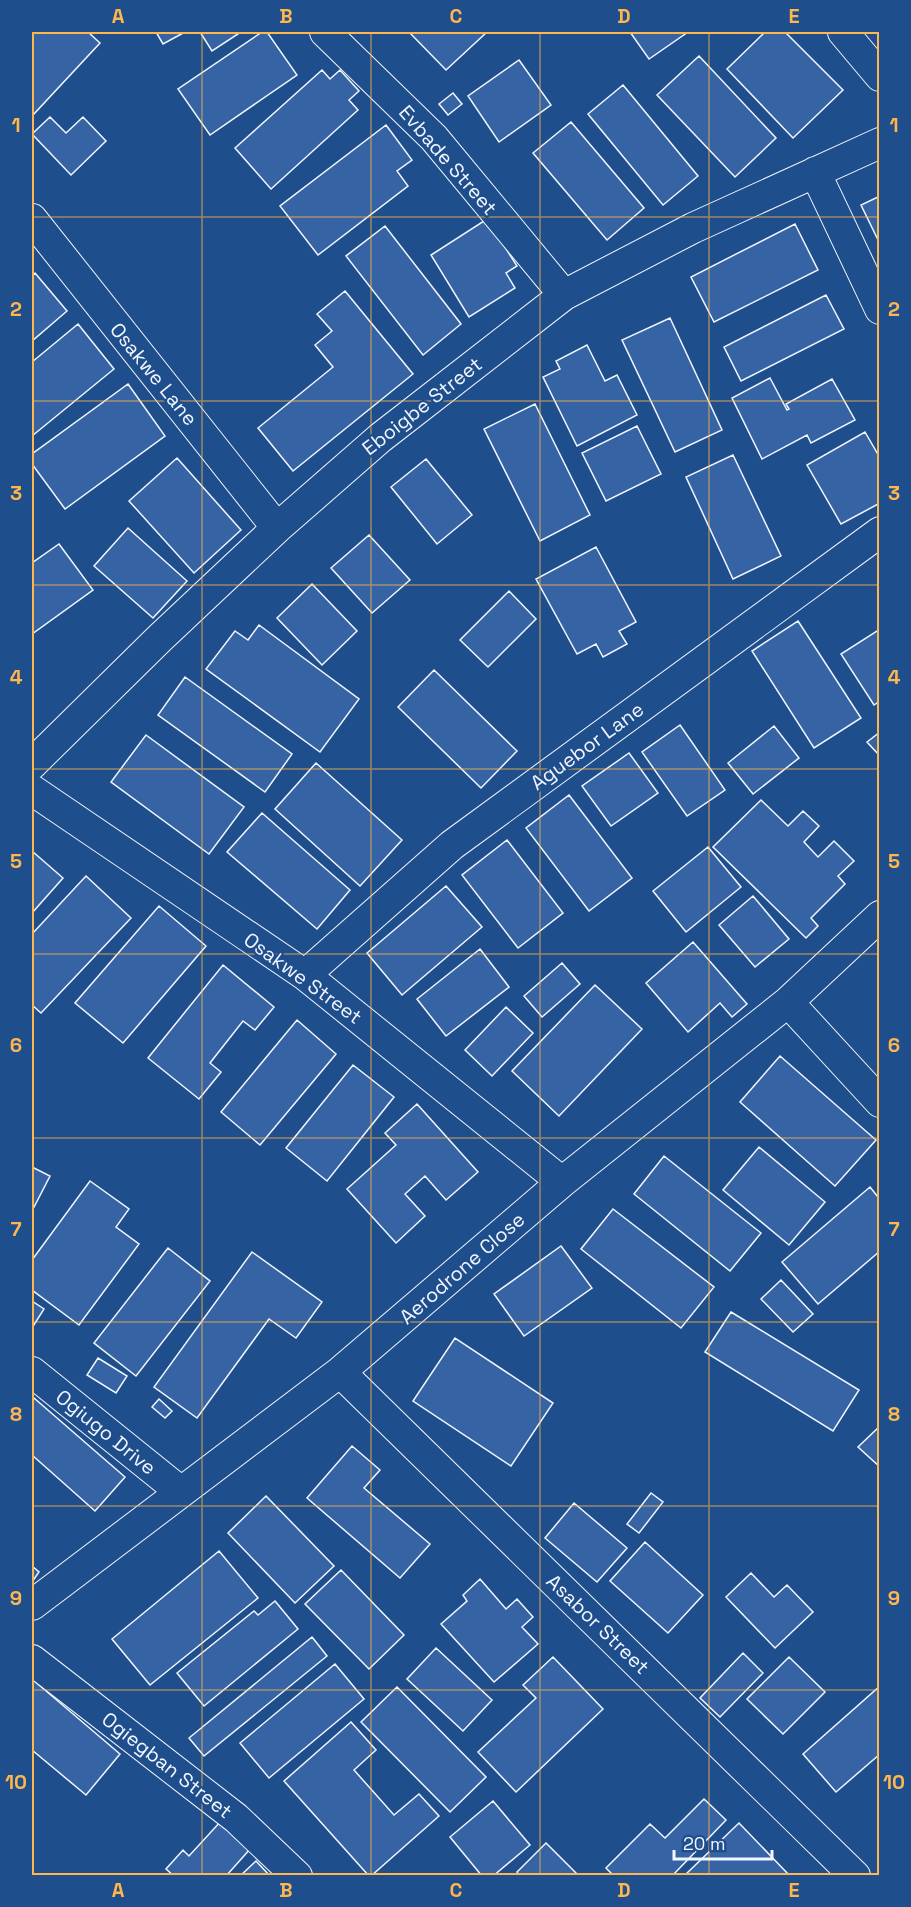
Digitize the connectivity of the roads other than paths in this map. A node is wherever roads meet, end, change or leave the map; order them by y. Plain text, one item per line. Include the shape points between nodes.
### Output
1 (325, 32) edge
2 (843, 32) edge
3 (879, 76) edge
4 (879, 143) edge
5 (815, 172) junction
6 (32, 219) edge
7 (564, 296) junction
8 (879, 309) edge
9 (277, 528) junction
10 (879, 532) edge
11 (32, 764) edge
12 (32, 790) edge
13 (879, 915) edge
14 (305, 975) junction
15 (788, 1002) junction
16 (879, 1102) edge
17 (562, 1182) junction
18 (32, 1372) edge
19 (340, 1372) junction
20 (181, 1492) junction
21 (32, 1605) edge
22 (32, 1660) edge
23 (297, 1875) edge
24 (855, 1875) edge

1 - 7 street, Evbade Street via 434,138
2 - 3 street
4 - 5 street, Eboigbe Street
5 - 7 street, Eboigbe Street via 693,228
5 - 8 street
6 - 9 street, Osakwe Lane
7 - 9 street, Eboigbe Street via 380,438
9 - 11 street, Eboigbe Street
10 - 14 street, Aguebor Lane via 452,845
12 - 14 street, Osakwe Street
13 - 15 street, Aerodrone Close
14 - 17 street, Osakwe Street
15 - 16 street
15 - 17 street, Aerodrone Close
17 - 19 street, Aerodrone Close
18 - 20 street, Ogiugo Drive
19 - 20 street, Aerodrone Close
19 - 24 street, Asabor Street
20 - 21 street, Aerodrone Close
22 - 23 street, Ogiegban Street via 236,1818

